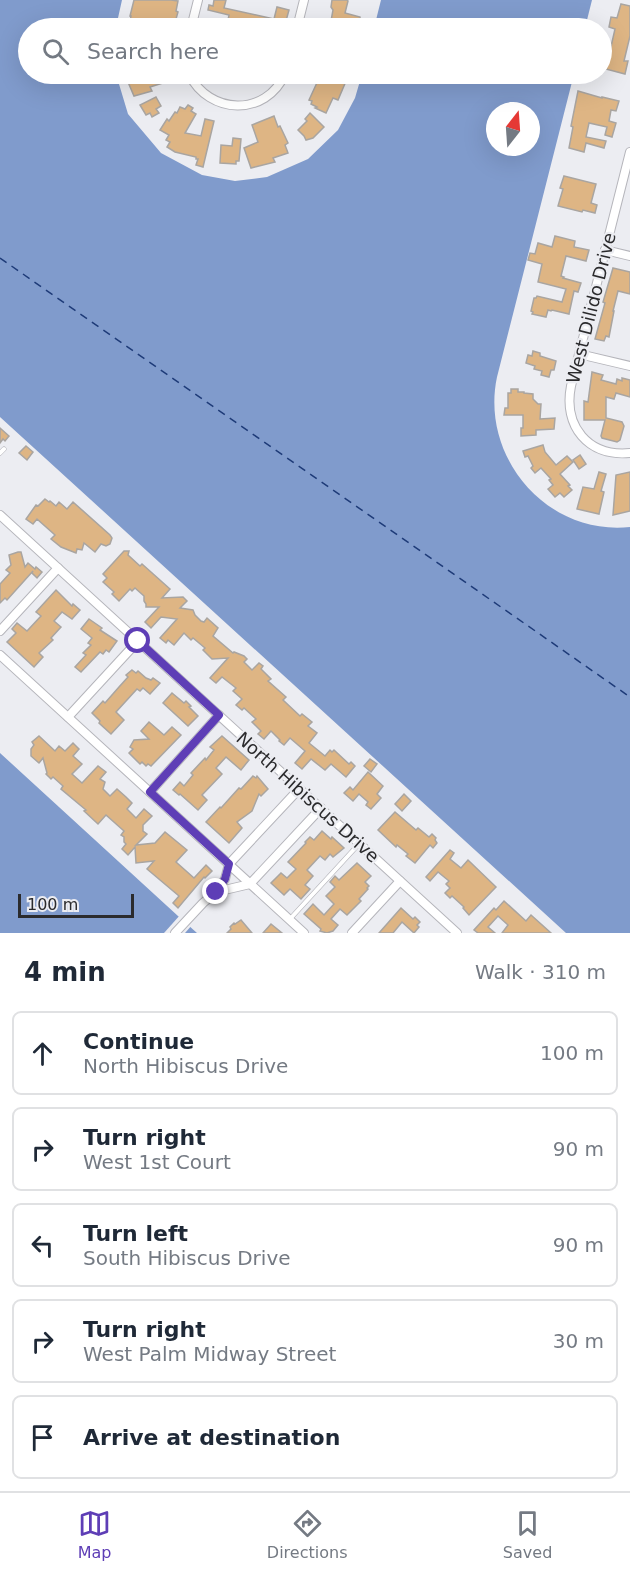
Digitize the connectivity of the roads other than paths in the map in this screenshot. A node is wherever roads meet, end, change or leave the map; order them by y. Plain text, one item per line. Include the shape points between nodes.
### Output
1 (198, 0) edge
2 (304, 0) edge
3 (194, 18) edge
4 (300, 18) edge
5 (195, 84) edge
6 (279, 84) edge
7 (630, 152) edge
8 (606, 250) junction
9 (630, 256) edge
10 (579, 354) junction
11 (630, 366) edge
12 (630, 453) edge
13 (0, 515) edge
14 (58, 568) junction
15 (0, 631) edge
16 (138, 641) junction
17 (0, 655) edge
18 (219, 715) junction
19 (68, 717) junction
20 (299, 789) junction
21 (150, 792) junction
22 (321, 808) junction
23 (359, 843) junction
24 (229, 864) junction
25 (400, 881) junction
26 (250, 884) junction
27 (216, 892) junction
28 (289, 919) junction
29 (176, 933) edge
30 (304, 933) edge
31 (352, 933) edge
32 (457, 933) edge

1 - 3 street
2 - 4 street
5 - 6 street via 205,94 229,105 261,100
7 - 8 street, West Dilido Drive
8 - 9 street
8 - 10 street, West Dilido Drive
10 - 11 street
10 - 12 street, West Dilido Drive via 569,394 575,427 593,446
13 - 14 street, North Hibiscus Drive
14 - 15 street
14 - 16 street, North Hibiscus Drive
16 - 18 street, North Hibiscus Drive
16 - 19 street
17 - 19 street
18 - 20 street, North Hibiscus Drive
18 - 21 street
19 - 21 street
20 - 22 street, North Hibiscus Drive
20 - 24 street
21 - 24 street
22 - 23 street, North Hibiscus Drive
22 - 26 street
23 - 25 street, North Hibiscus Drive
23 - 28 lane
24 - 26 street
24 - 27 street
25 - 31 street
25 - 32 street, North Hibiscus Drive
26 - 27 street
26 - 28 street
27 - 29 street
28 - 30 street

